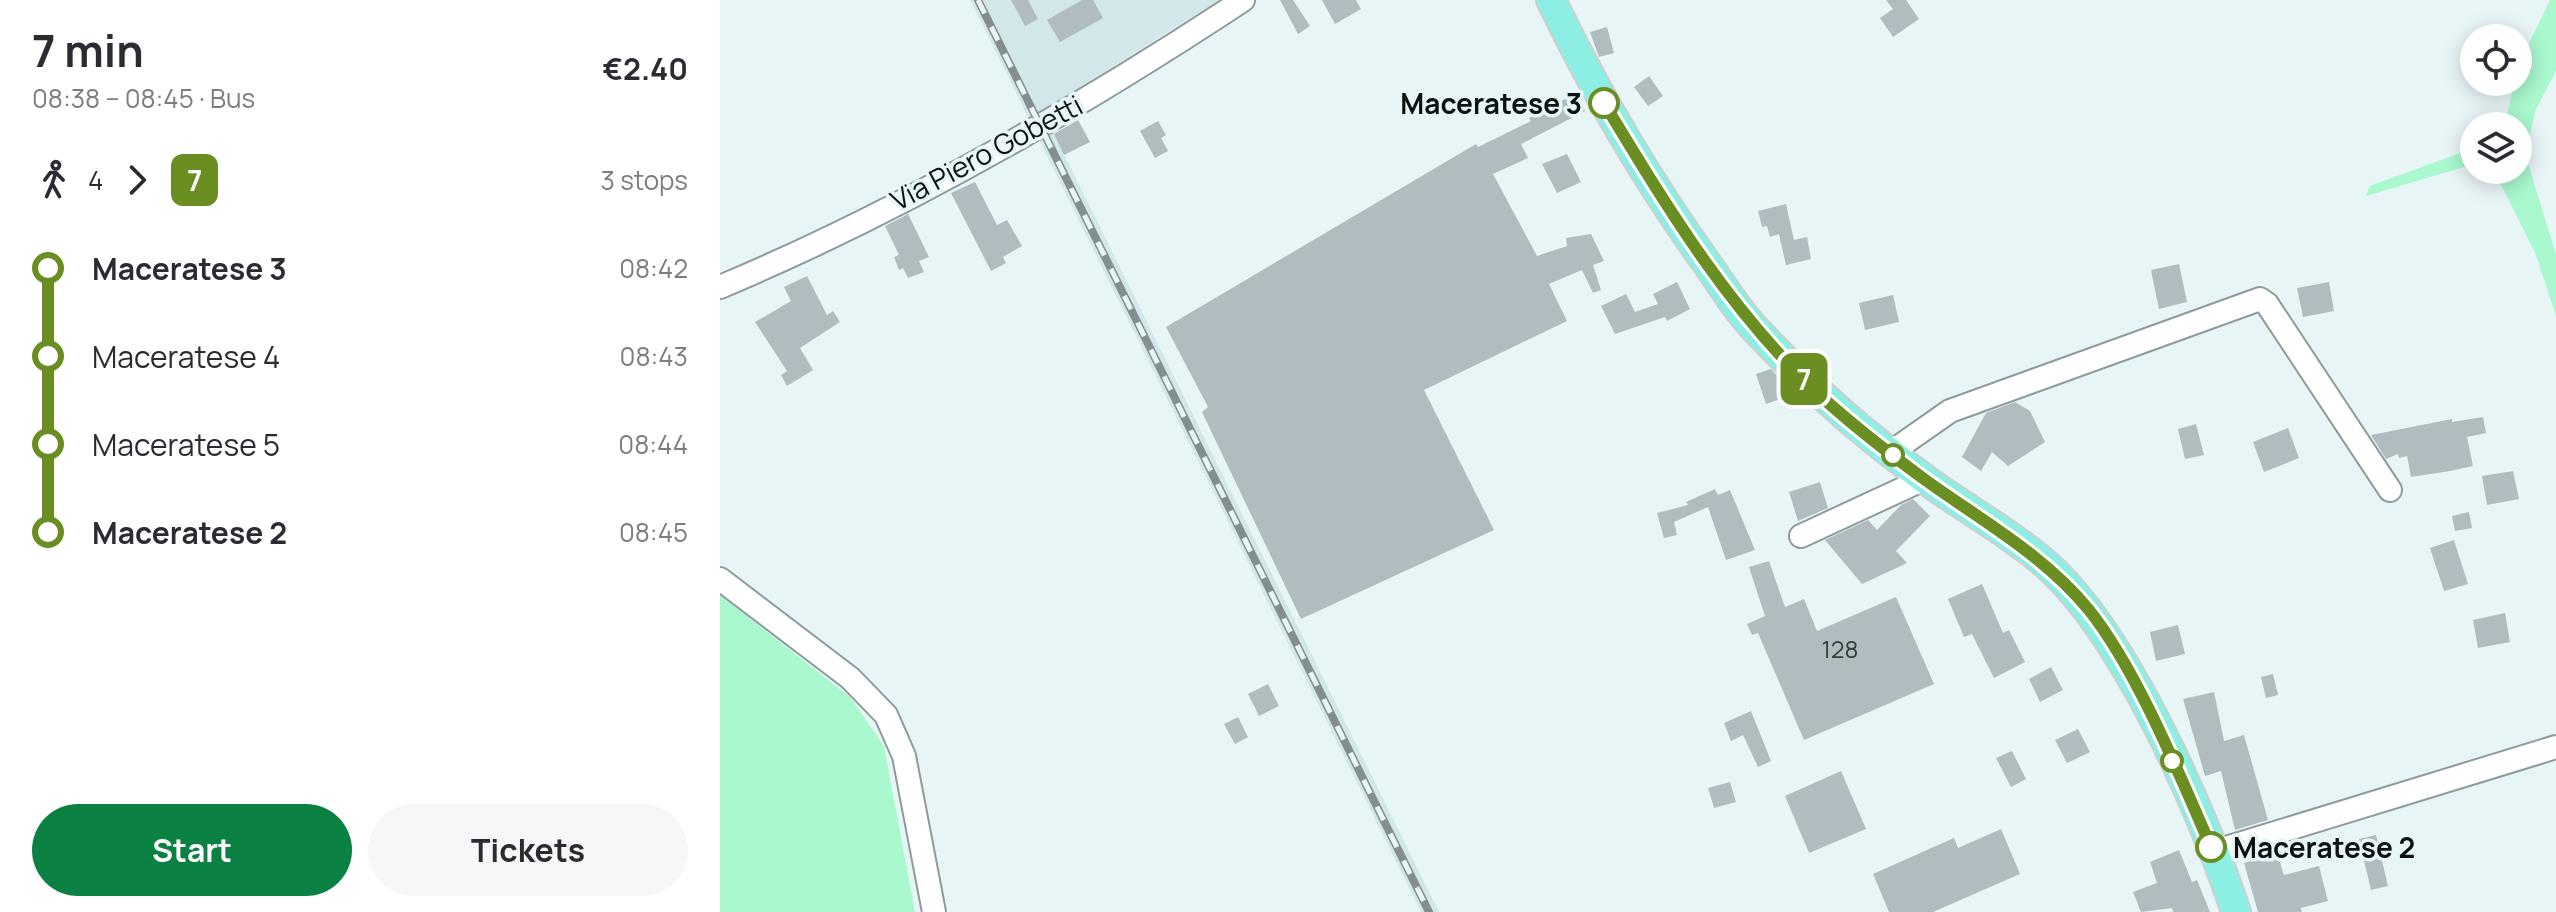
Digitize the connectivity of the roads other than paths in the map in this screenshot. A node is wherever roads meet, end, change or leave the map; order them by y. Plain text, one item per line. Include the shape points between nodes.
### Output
1 (1243, 0) edge
2 (1551, 0) edge
3 (720, 287) edge
4 (1890, 453) junction
5 (1924, 479) junction
6 (2390, 490) dead end
7 (1801, 536) dead end
8 (720, 579) edge
9 (2556, 747) edge
10 (2213, 852) junction
11 (934, 912) edge
12 (2236, 912) edge

1 - 3 street, Via Piero Gobetti via 1035,131
2 - 4 main road via 1589,78 1672,215 1756,330 1825,399
4 - 5 main road
4 - 6 street via 1950,411 2260,299
5 - 7 street
5 - 10 main road via 2043,561 2091,613 2145,705
8 - 11 street via 850,678 886,715 904,756
9 - 10 street
10 - 12 main road

